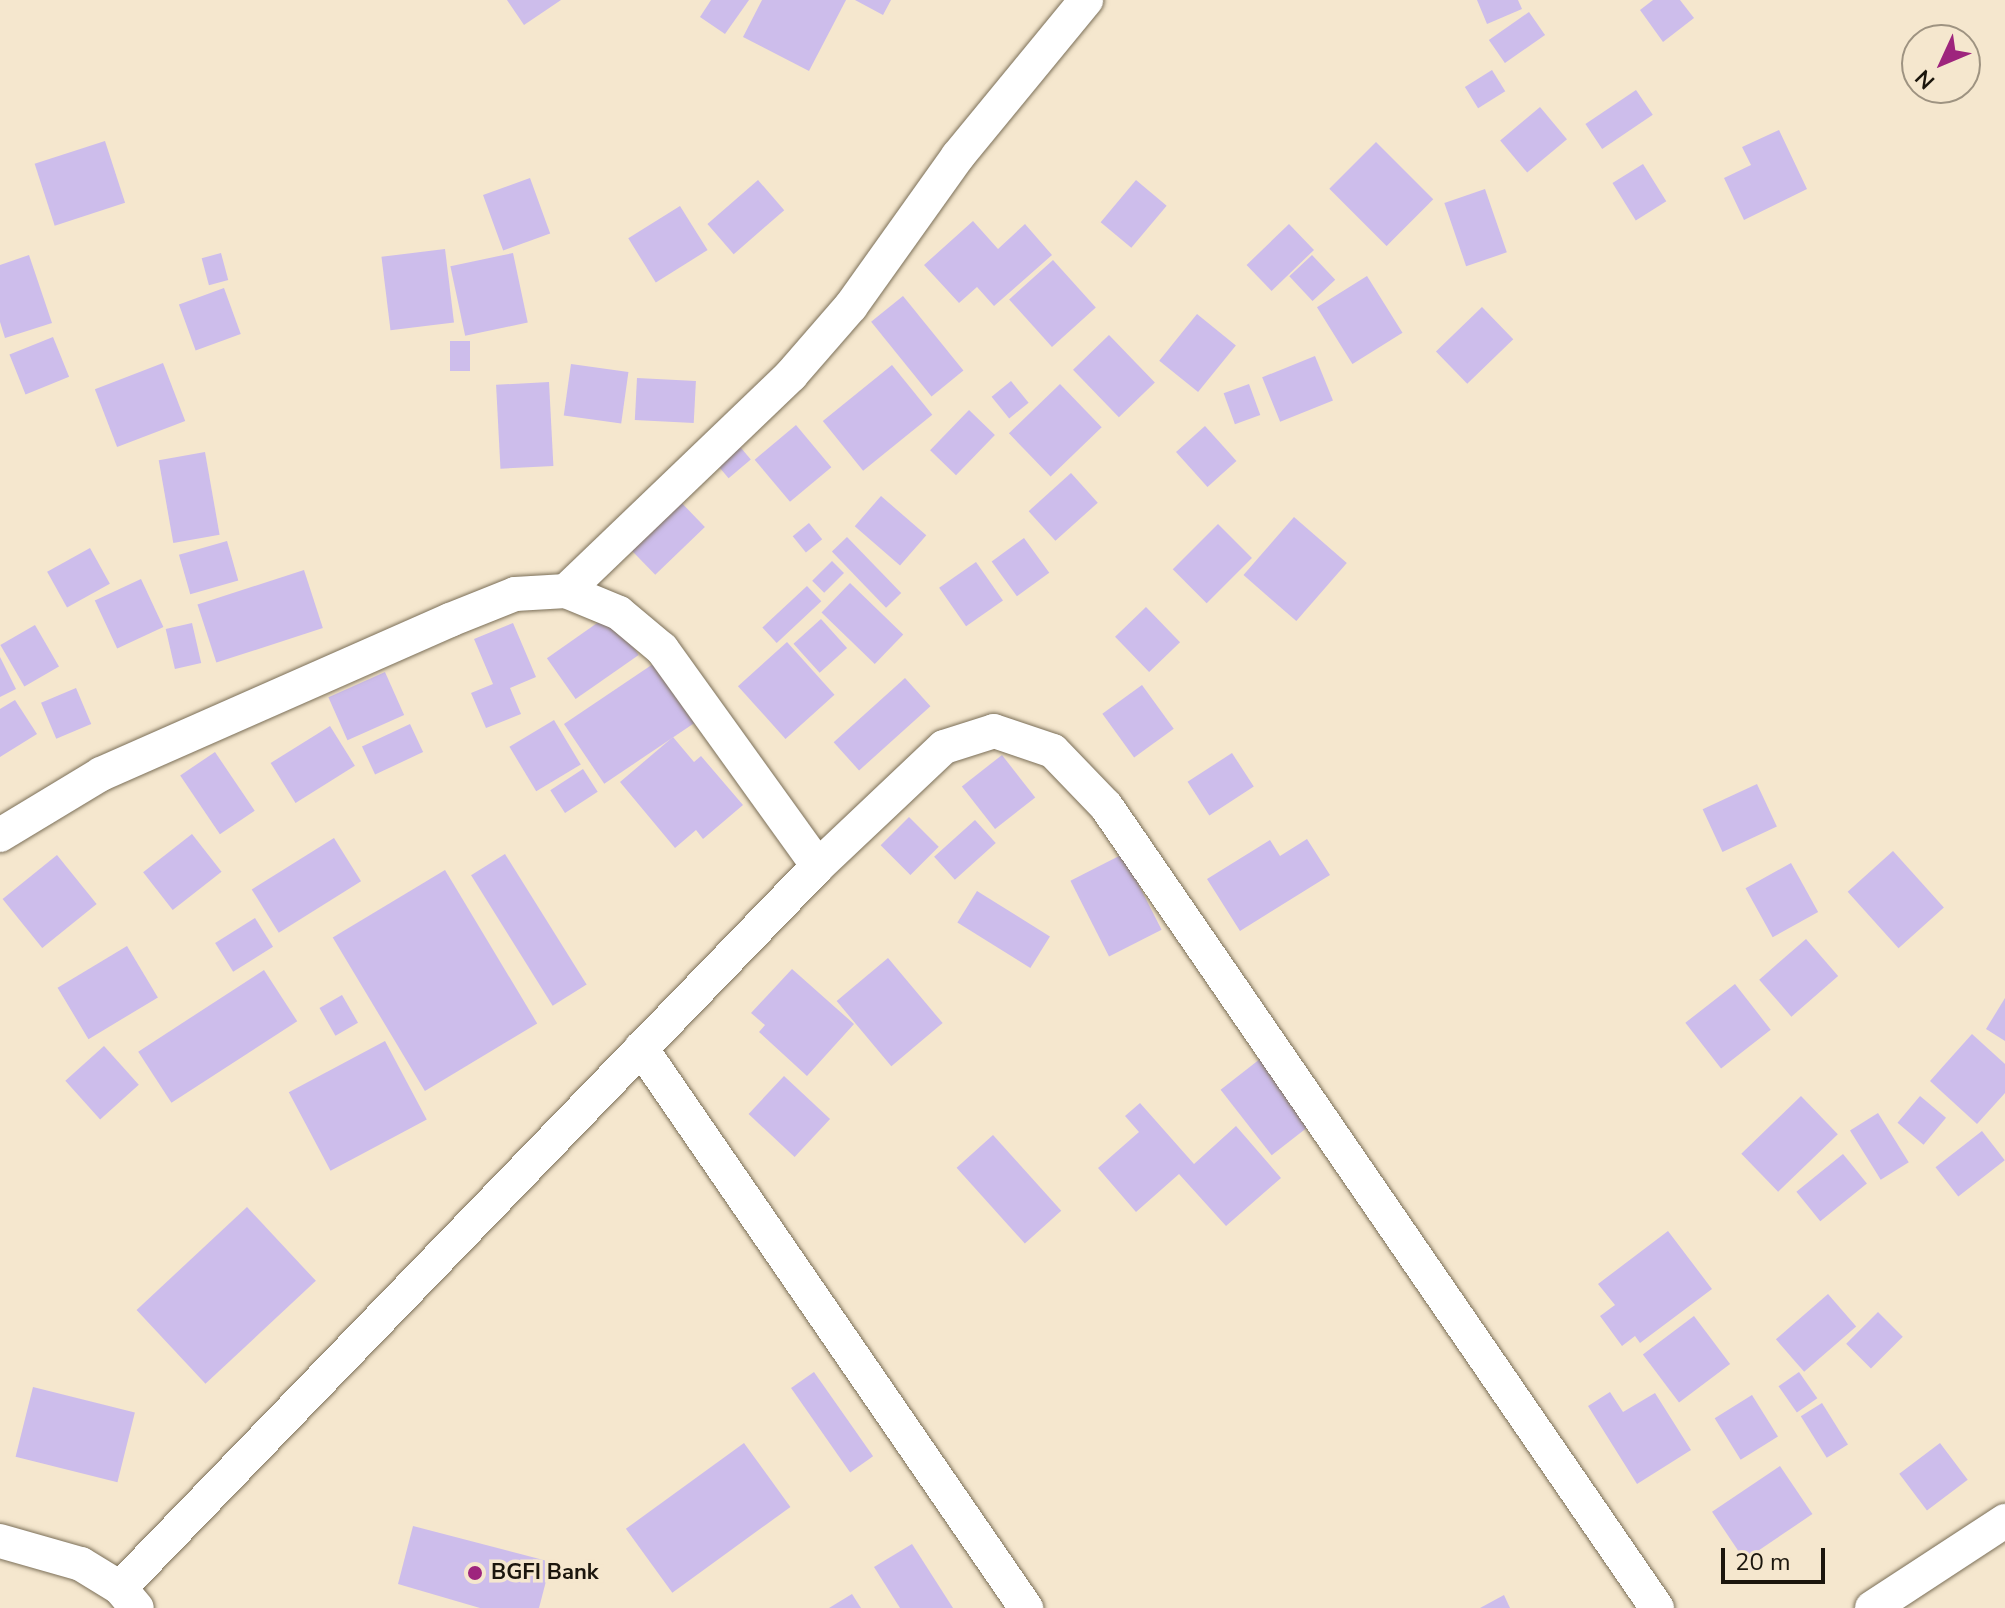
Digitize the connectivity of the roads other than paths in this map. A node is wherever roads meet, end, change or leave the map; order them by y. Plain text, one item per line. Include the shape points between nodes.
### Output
1 (1086, 0) edge
2 (566, 591) junction
3 (0, 835) edge
4 (818, 866) junction
5 (641, 1048) junction
6 (2005, 1521) edge
7 (0, 1541) edge
8 (128, 1598) edge
9 (1026, 1608) edge
10 (1657, 1608) edge
11 (1872, 1608) edge

1 - 2 street via 958,156 851,306 791,375
2 - 3 street via 515,594 450,620 101,774
2 - 4 street via 619,613 662,649
4 - 5 street
4 - 10 street via 944,747 994,731 1053,751 1106,806
5 - 8 street
5 - 9 street
6 - 11 street
7 - 8 street via 81,1564

